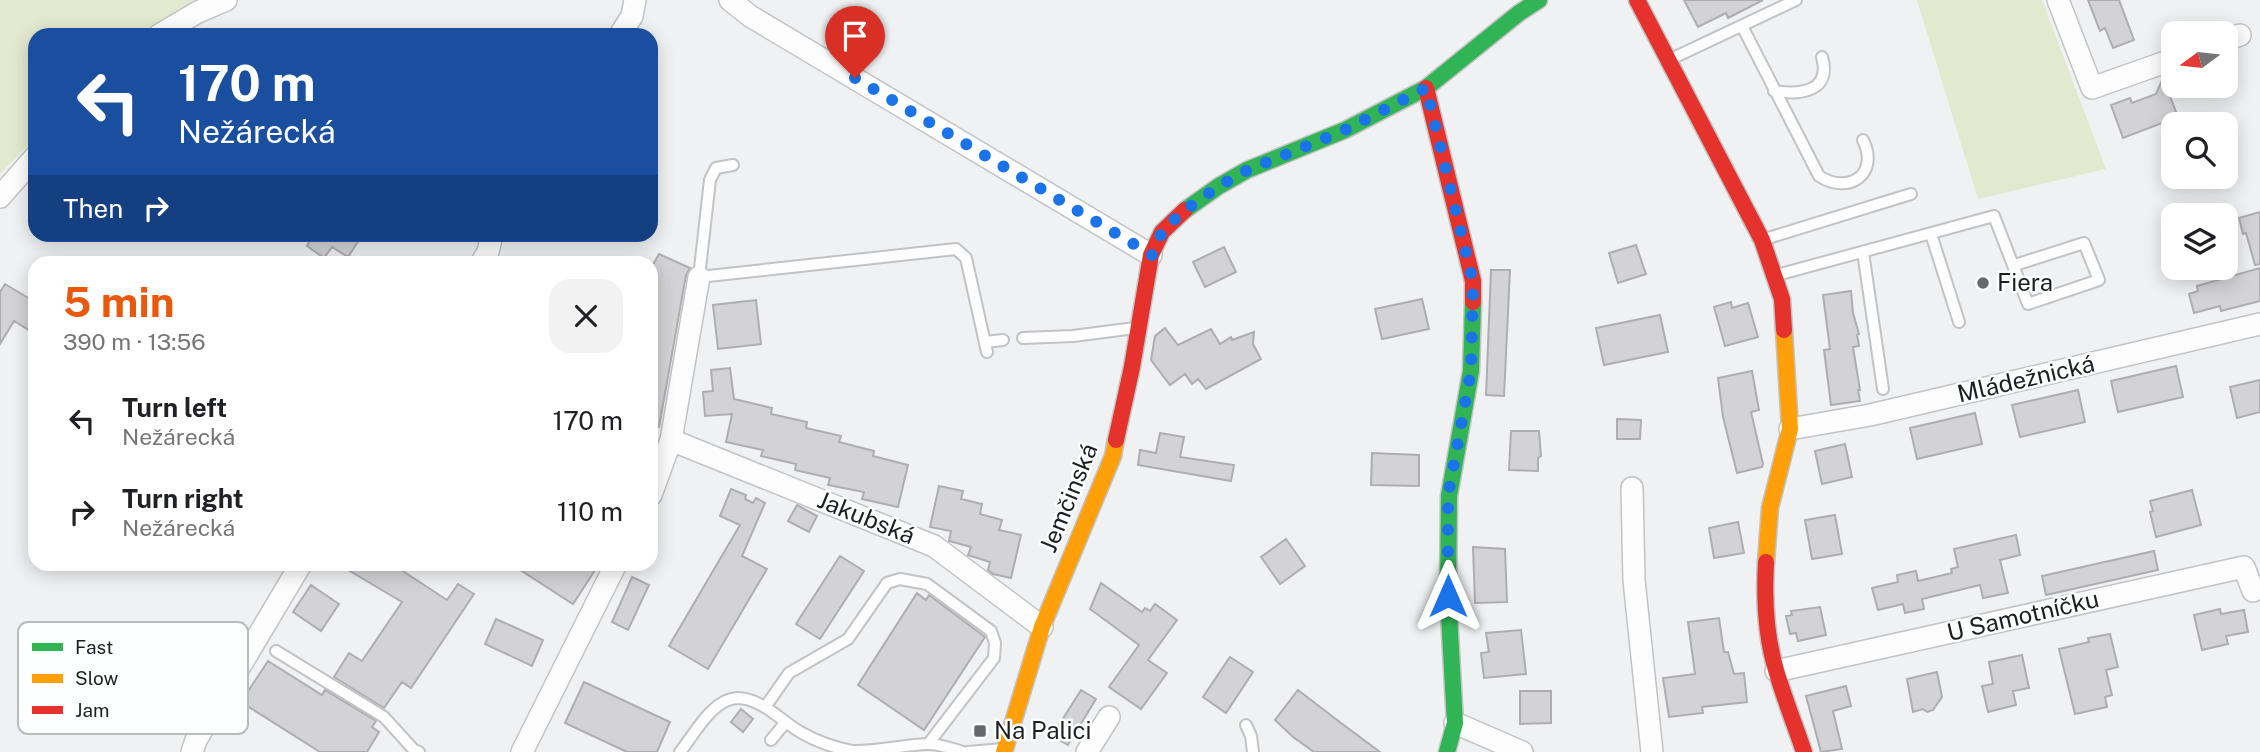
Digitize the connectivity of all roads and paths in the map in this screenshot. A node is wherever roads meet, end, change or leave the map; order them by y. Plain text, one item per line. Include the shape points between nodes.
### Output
1 (226, 0) edge
2 (730, 0) edge
3 (1539, 0) edge
4 (1637, 0) edge
5 (1796, 0) edge
6 (2059, 0) edge
7 (639, 1) edge
8 (1742, 26) junction
9 (171, 28) edge
10 (624, 28) edge
11 (1822, 57) dead end
12 (1669, 60) junction
13 (2161, 64) edge
14 (1426, 88) junction
15 (1774, 91) junction
16 (1863, 140) dead end
17 (733, 165) dead end
18 (28, 166) edge
19 (1911, 194) dead end
20 (0, 197) edge
21 (1931, 234) junction
22 (1762, 240) junction
23 (1863, 252) junction
24 (1152, 255) junction
25 (2015, 265) junction
26 (1774, 276) junction
27 (699, 277) junction
28 (1959, 322) dead end
29 (2260, 324) edge
30 (1138, 328) junction
31 (1023, 338) dead end
32 (1003, 340) dead end
33 (1883, 389) dead end
34 (1790, 429) junction
35 (671, 440) junction
36 (658, 476) edge
37 (1632, 488) dead end
38 (297, 571) edge
39 (612, 571) edge
40 (2253, 591) dead end
41 (1042, 627) junction
42 (276, 651) dead end
43 (248, 653) edge
44 (1776, 671) junction
45 (766, 706) junction
46 (1109, 718) dead end
47 (785, 723) junction
48 (1455, 723) junction
49 (1246, 725) dead end
50 (200, 734) edge
51 (771, 740) dead end
52 (929, 743) junction
53 (413, 751) edge
54 (1005, 751) edge
55 (191, 752) edge
56 (522, 752) edge
57 (680, 752) edge
58 (876, 752) edge
59 (965, 752) edge
60 (1087, 752) edge
61 (1253, 752) edge
62 (1447, 752) edge
63 (1522, 752) edge
64 (1652, 752) edge
65 (1804, 752) edge

1 - 9 street
2 - 24 street
3 - 14 street, Jemčinská
4 - 12 street
5 - 8 lane
6 - 13 street via 2092,88
7 - 10 street
8 - 12 lane
8 - 15 lane
11 - 15 lane via 1823,79 1816,87 1795,93
12 - 22 street
14 - 24 street, Jemčinská via 1219,186 1162,232
14 - 48 street via 1473,282 1471,371 1448,496
15 - 16 lane via 1819,176 1829,183 1862,175 1869,166
17 - 27 lane via 716,168 710,180
18 - 20 street
19 - 22 lane
21 - 23 lane
21 - 25 lane via 1994,216
21 - 28 lane
22 - 26 street
23 - 26 lane
23 - 33 lane
24 - 30 street, Jemčinská
25 - 25 lane via 2028,304 2099,280 2084,243
26 - 34 street via 1782,299
27 - 32 lane via 956,249 966,258 986,347
27 - 35 street
29 - 34 street, Mládežnická via 1870,415
30 - 31 lane
30 - 41 street, Jemčinská via 1112,456
34 - 44 street via 1770,508 1765,580
35 - 36 street
35 - 41 street, Jakubská via 934,545
37 - 64 street via 1634,580
38 - 43 street
39 - 56 street
40 - 44 street, U Samotníčku via 2244,567
41 - 54 street, Jemčinská
42 - 53 lane via 384,717
44 - 65 street
45 - 47 lane
45 - 52 lane via 789,673 848,639 887,583 900,579 927,584 991,631 995,643 993,658
45 - 57 lane via 737,698 721,704
46 - 60 street
47 - 51 lane
47 - 58 lane via 854,752
48 - 62 street
48 - 63 street
49 - 61 lane
50 - 55 street
52 - 58 lane
52 - 59 lane
54 - 59 lane

